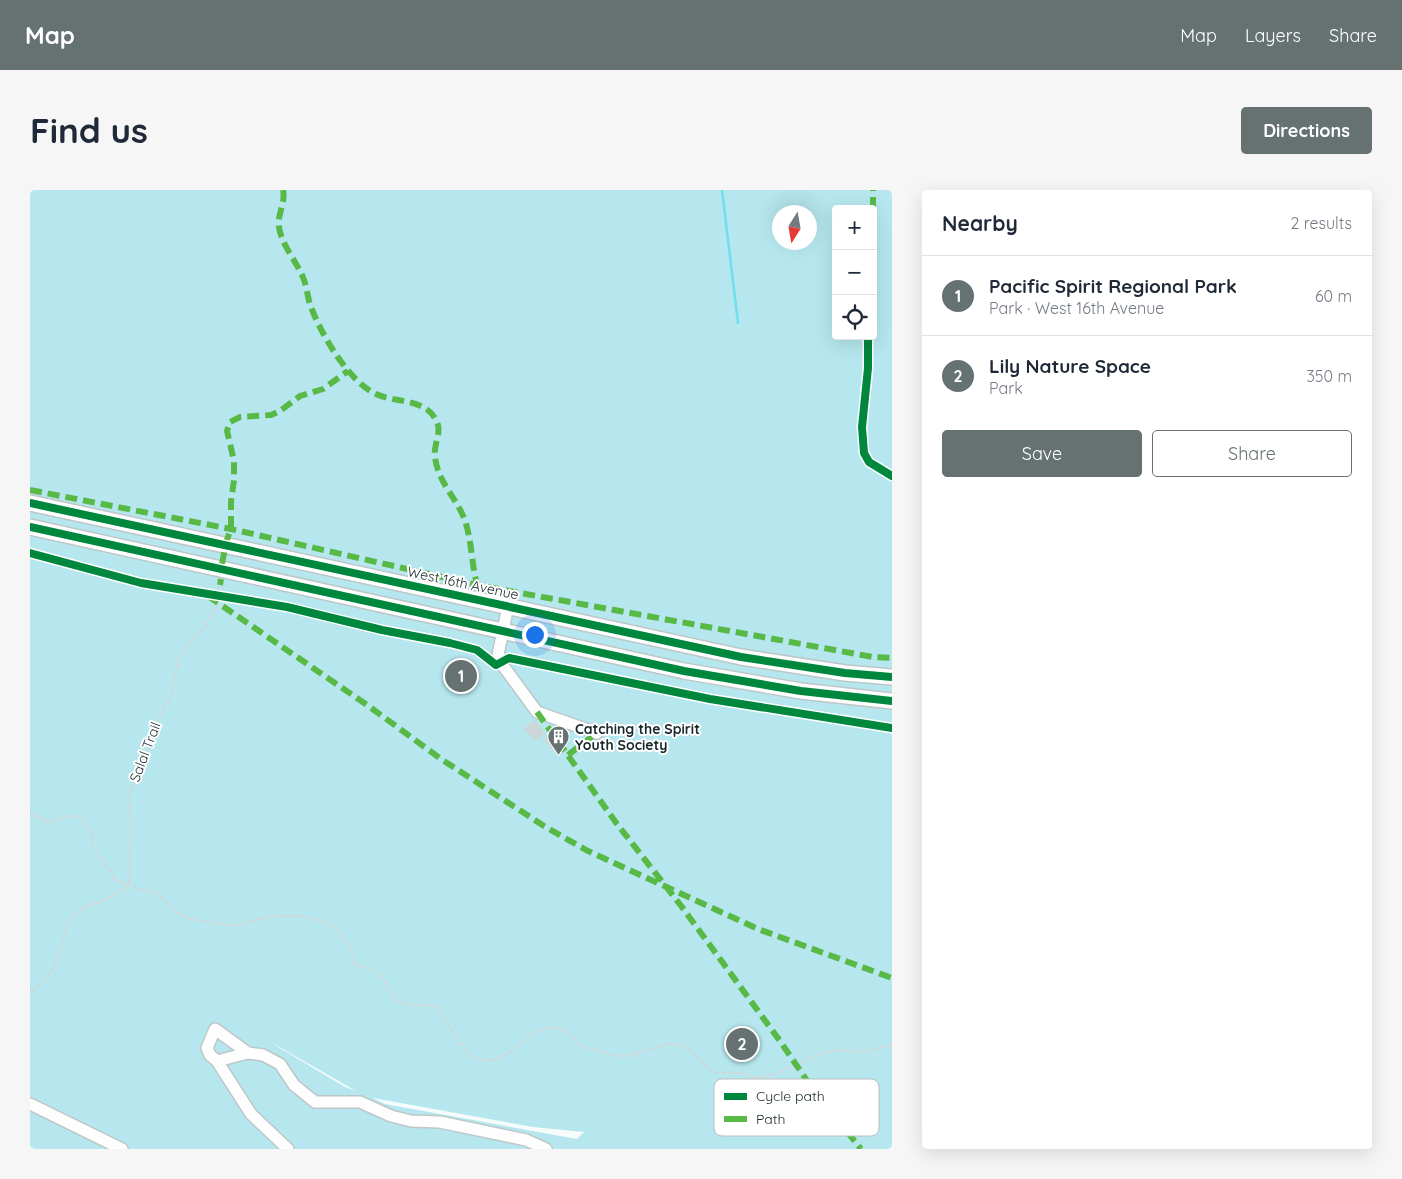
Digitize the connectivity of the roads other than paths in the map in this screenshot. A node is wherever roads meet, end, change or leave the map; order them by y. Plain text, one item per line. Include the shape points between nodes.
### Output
1 (30, 503) edge
2 (30, 527) edge
3 (508, 606) junction
4 (503, 630) junction
5 (892, 677) edge
6 (892, 701) edge
7 (597, 733) dead end
8 (248, 1053) junction
9 (217, 1061) junction
10 (30, 1104) edge
11 (122, 1149) edge
12 (288, 1149) edge
13 (546, 1149) edge

1 - 3 main road, West 16th Avenue
2 - 4 main road
3 - 4 lane
3 - 5 main road, West 16th Avenue via 741,657
4 - 6 main road via 684,670 801,691
4 - 7 lane via 498,656 537,712
8 - 9 lane
8 - 9 lane via 215,1029 207,1048
8 - 13 lane via 263,1055 280,1064 294,1085 316,1102 360,1102 410,1122 440,1122 526,1140
9 - 12 lane via 251,1114
10 - 11 lane

